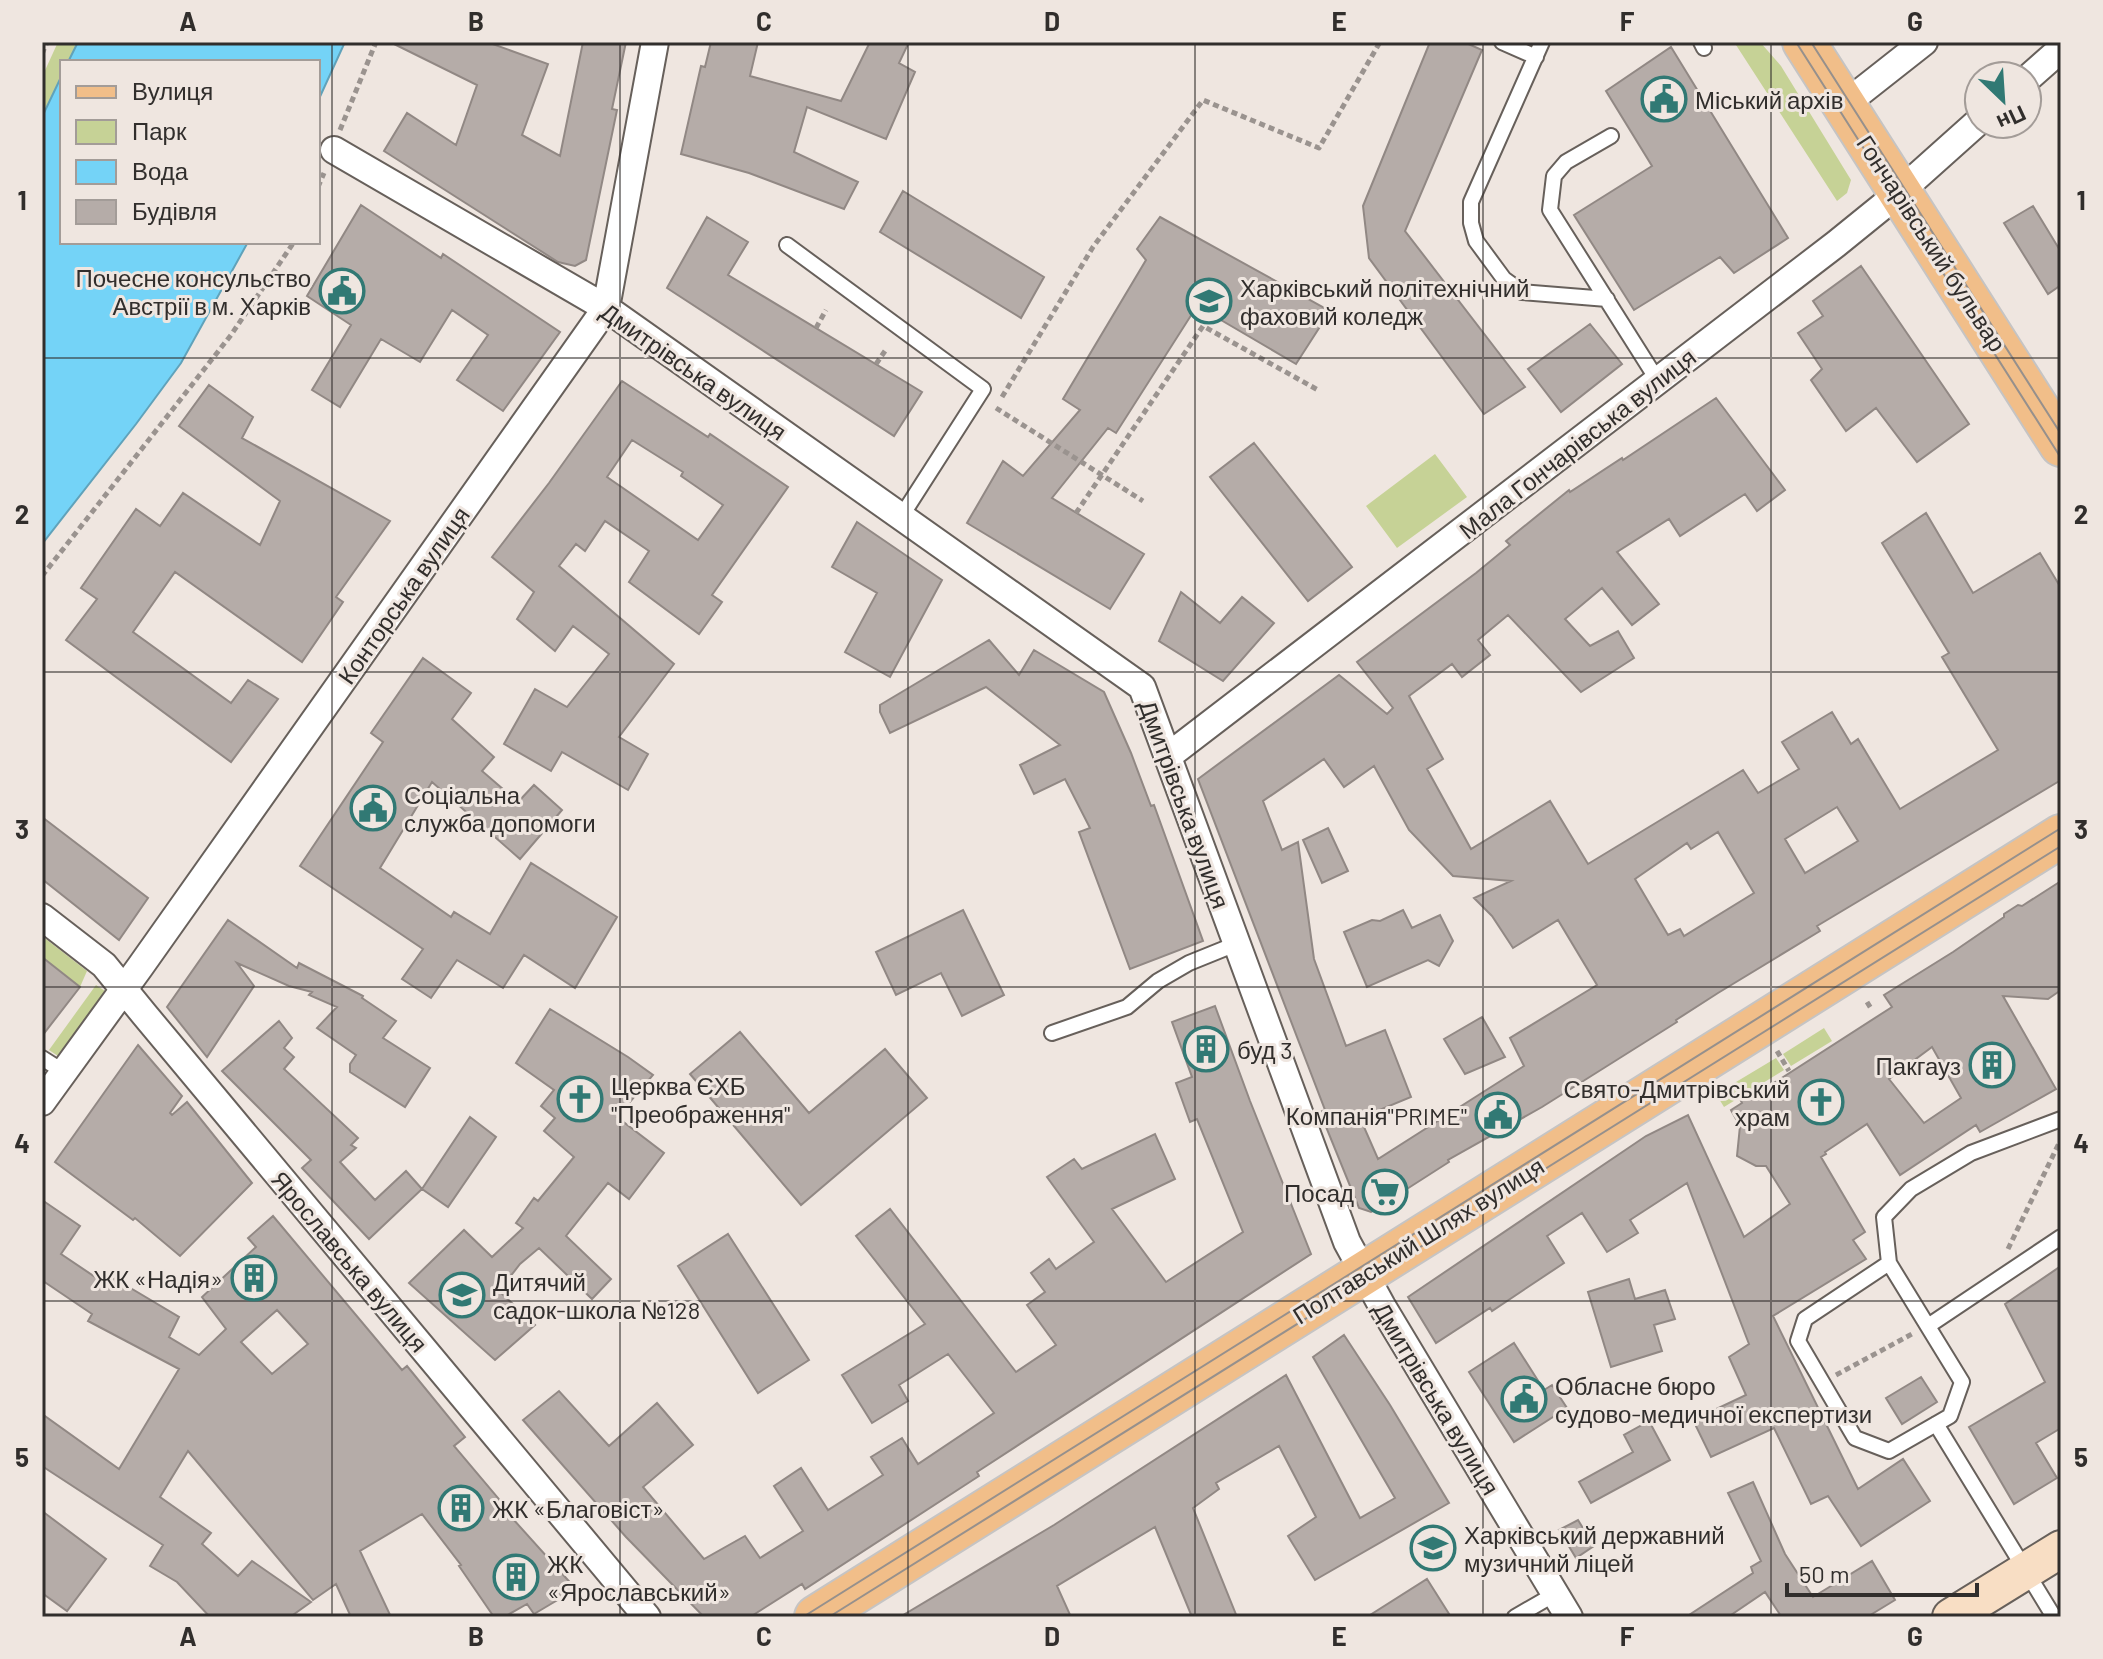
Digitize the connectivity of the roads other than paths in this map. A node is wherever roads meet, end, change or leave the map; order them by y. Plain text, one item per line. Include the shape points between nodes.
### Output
1 (655, 42) edge
2 (1502, 42) edge
3 (1542, 42) edge
4 (1804, 42) edge
5 (1924, 42) edge
6 (2061, 49) edge
7 (1536, 57) junction
8 (2043, 65) edge
9 (1844, 105) junction
10 (1963, 135) edge
11 (1611, 136) dead end
12 (334, 150) road end
13 (1900, 192) junction
14 (787, 245) dead end
15 (1607, 299) junction
16 (606, 308) junction
17 (1658, 381) junction
18 (2061, 445) edge
19 (901, 517) junction
20 (1167, 757) junction
21 (2061, 836) edge
22 (42, 917) edge
23 (1236, 944) junction
24 (124, 987) junction
25 (1052, 1033) dead end
26 (53, 1065) edge
27 (42, 1102) edge
28 (2061, 1119) edge
29 (2061, 1237) edge
30 (1889, 1263) junction
31 (1363, 1274) junction
32 (1928, 1326) junction
33 (1936, 1424) junction
34 (2061, 1549) edge
35 (2026, 1572) junction
36 (1555, 1594) junction
37 (647, 1617) edge
38 (816, 1617) edge
39 (1515, 1617) edge
40 (1569, 1617) edge
41 (1951, 1617) edge
42 (2054, 1617) edge

1 - 16 street, Конторська вулиця
2 - 7 lane
3 - 7 lane
4 - 9 main road, Гончарівський бульвар
5 - 9 street
6 - 8 street
7 - 15 lane via 1471,202 1476,241 1504,279 1522,292
9 - 13 main road, Гончарівський бульвар
10 - 13 street, Мала Гончарівська вулиця
11 - 15 lane via 1566,162 1554,176 1550,210
12 - 16 street, Дмитрівська вулиця
13 - 17 street, Мала Гончарівська вулиця
13 - 18 main road, Гончарівський бульвар
14 - 19 lane via 983,389
15 - 17 lane
16 - 19 street, Дмитрівська вулиця
16 - 24 street, Конторська вулиця
17 - 20 street, Мала Гончарівська вулиця
19 - 20 street, Дмитрівська вулиця via 1142,687
20 - 23 street, Дмитрівська вулиця
21 - 31 main road, Полтавський Шлях вулиця
22 - 24 street, Ярославська вулиця
23 - 25 lane via 1189,963 1127,1007
23 - 31 street, Дмитрівська вулиця
24 - 26 street, Конторська вулиця
24 - 37 street, Ярославська вулиця
26 - 27 street, Конторська вулиця
28 - 30 lane via 1971,1153 1911,1189 1884,1217
29 - 32 lane
30 - 32 lane
30 - 33 lane via 1805,1319 1798,1341 1855,1438 1889,1451
31 - 36 street, Дмитрівська вулиця
31 - 38 main road, Полтавський Шлях вулиця
32 - 33 lane via 1962,1382 1950,1416
33 - 35 lane
34 - 35 street
35 - 41 street
35 - 42 lane
36 - 39 lane
36 - 40 street, Дмитрівська вулиця

